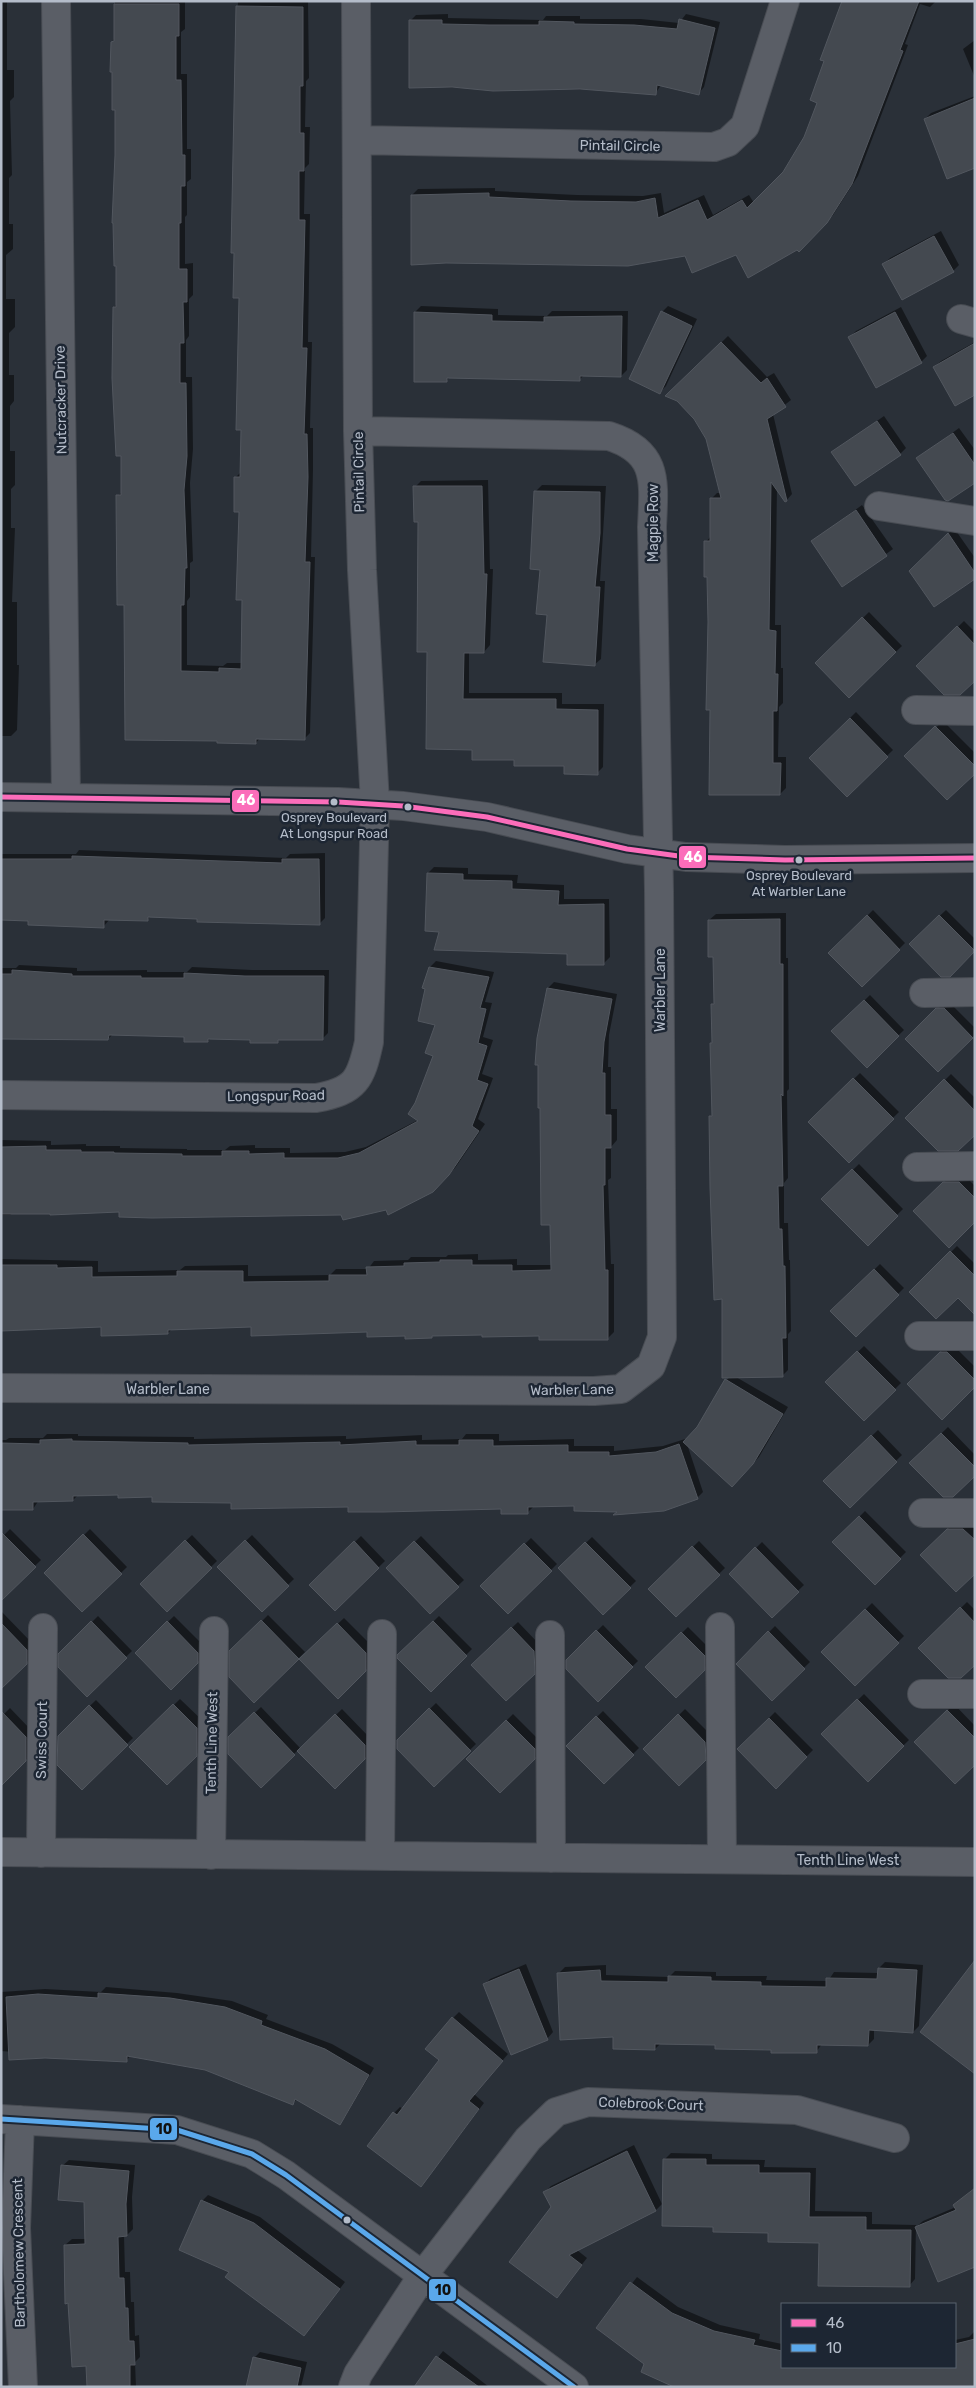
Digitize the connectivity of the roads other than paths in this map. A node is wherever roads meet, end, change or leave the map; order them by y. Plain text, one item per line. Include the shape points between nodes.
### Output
1 (56, 1) edge
2 (356, 1) edge
3 (785, 1) edge
4 (357, 140) junction
5 (358, 431) junction
6 (878, 506) dead end
7 (975, 521) edge
8 (916, 710) dead end
9 (975, 711) edge
10 (1, 797) edge
11 (66, 798) junction
12 (375, 803) junction
13 (657, 854) junction
14 (975, 858) edge
15 (975, 992) edge
16 (924, 993) dead end
17 (1, 1095) edge
18 (975, 1166) edge
19 (917, 1167) dead end
20 (919, 1336) dead end
21 (975, 1336) edge
22 (1, 1388) edge
23 (923, 1513) dead end
24 (975, 1513) edge
25 (720, 1627) dead end
26 (43, 1628) dead end
27 (214, 1631) dead end
28 (382, 1634) dead end
29 (550, 1635) dead end
30 (922, 1694) dead end
31 (975, 1694) edge
32 (1, 1852) edge
33 (41, 1853) junction
34 (211, 1855) junction
35 (380, 1856) junction
36 (552, 1858) junction
37 (722, 1859) junction
38 (975, 1862) edge
39 (10, 2119) edge
40 (894, 2138) dead end
41 (423, 2275) junction
42 (23, 2387) edge
43 (353, 2387) edge
44 (574, 2387) edge

1 - 11 street, Nutcracker Drive
2 - 4 street, Pintail Circle
3 - 4 street, Pintail Circle via 745,126 728,142 714,147
4 - 5 street, Pintail Circle
5 - 12 street, Pintail Circle
5 - 13 street, Magpie Row via 609,436 626,441 650,465 654,480
6 - 7 street
8 - 9 street
10 - 11 street
11 - 12 street
12 - 13 street via 487,817
12 - 17 street, Longspur Road via 369,1042 363,1068 353,1084 338,1094 316,1098
13 - 14 street via 740,859
13 - 22 street, Warbler Lane via 662,1337 652,1366 621,1390 594,1391
15 - 16 street
18 - 19 street
20 - 21 street
23 - 24 street
25 - 37 street
26 - 33 street, Swiss Court
27 - 34 street, Tenth Line West
28 - 35 street
29 - 36 street
30 - 31 street
32 - 33 street, Tenth Line West
33 - 34 street, Tenth Line West
34 - 35 street, Tenth Line West
35 - 36 street, Tenth Line West
36 - 37 street, Tenth Line West
37 - 38 street, Tenth Line West
39 - 41 street via 177,2130 252,2154
39 - 42 street, Bartholomew Crescent
40 - 41 street, Colebrook Court via 797,2110 588,2102 556,2112 528,2139
41 - 43 street, Colebrook Court via 358,2374
41 - 44 street

